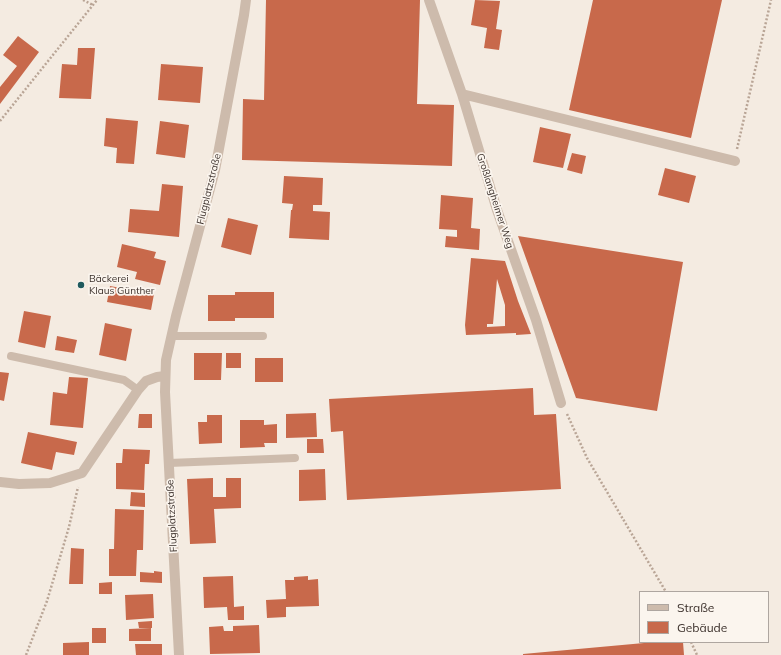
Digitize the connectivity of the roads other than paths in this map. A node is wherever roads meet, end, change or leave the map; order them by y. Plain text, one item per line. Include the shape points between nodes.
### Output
1 (246, 0) edge
2 (429, 0) edge
3 (462, 94) junction
4 (735, 161) road end
5 (171, 336) junction
6 (263, 336) dead end
7 (11, 356) dead end
8 (165, 376) junction
9 (138, 390) junction
10 (561, 402) road end
11 (295, 458) dead end
12 (169, 463) junction
13 (0, 482) edge
14 (180, 655) edge

1 - 5 street, Flugplatzstraße via 215,170
2 - 3 street, Großlangheimer Weg
3 - 4 street
3 - 10 street, Großlangheimer Weg via 496,210 536,320
5 - 6 lane
5 - 8 street, Flugplatzstraße
7 - 9 lane via 124,380
8 - 9 street via 146,381
8 - 12 street, Flugplatzstraße
9 - 13 street via 82,473 50,483
11 - 12 lane
12 - 14 street, Flugplatzstraße

